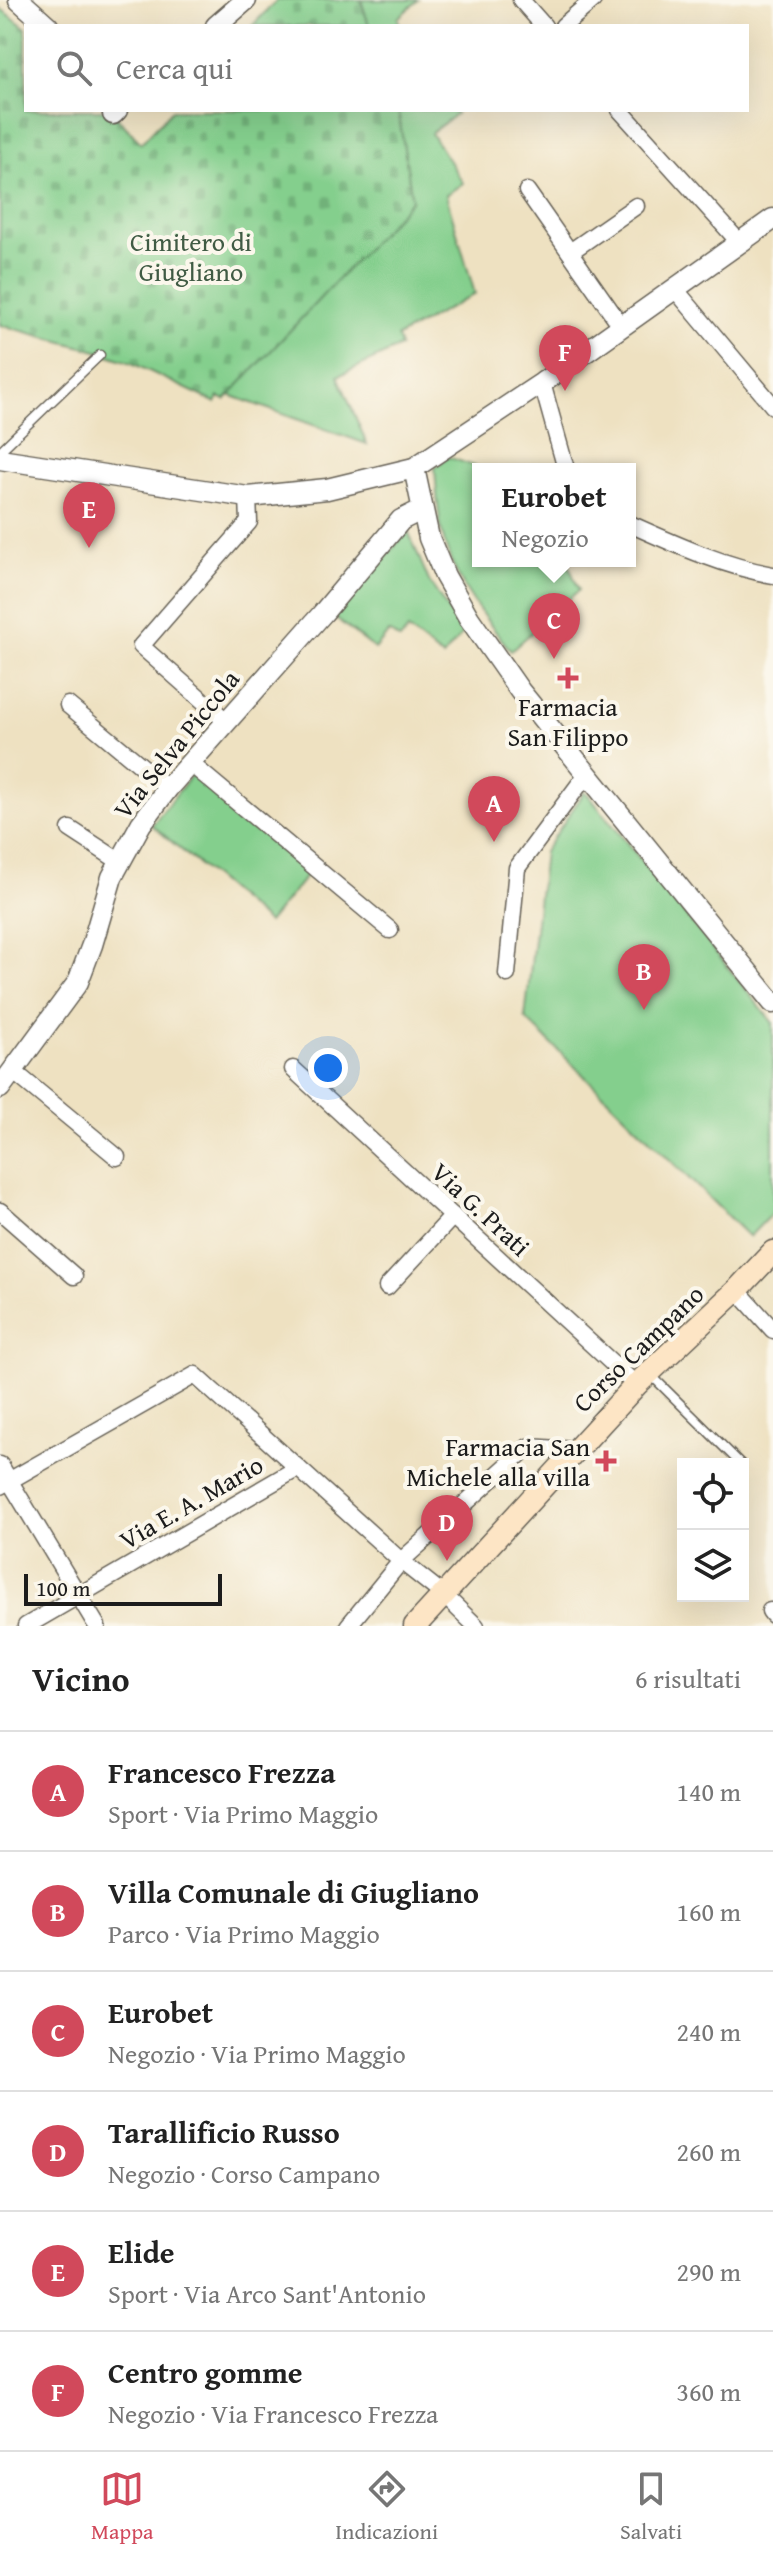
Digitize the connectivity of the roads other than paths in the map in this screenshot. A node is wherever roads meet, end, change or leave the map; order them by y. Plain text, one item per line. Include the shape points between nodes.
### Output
1 (19, 0) edge
2 (246, 0) edge
3 (521, 0) edge
4 (593, 0) edge
5 (46, 24) edge
6 (218, 24) edge
7 (542, 24) edge
8 (565, 24) edge
9 (622, 112) edge
10 (527, 191) dead end
11 (636, 206) dead end
12 (773, 219) edge
13 (740, 243) junction
14 (570, 252) junction
15 (675, 289) junction
16 (622, 327) junction
17 (100, 355) dead end
18 (542, 383) junction
19 (773, 406) edge
20 (0, 451) edge
21 (0, 459) edge
22 (564, 463) edge
23 (414, 468) junction
24 (248, 497) junction
25 (421, 510) junction
26 (636, 527) edge
27 (773, 575) edge
28 (68, 705) dead end
29 (226, 721) junction
30 (190, 763) junction
31 (587, 774) junction
32 (168, 788) junction
33 (70, 829) dead end
34 (119, 861) junction
35 (390, 930) dead end
36 (507, 974) dead end
37 (773, 1003) edge
38 (293, 1069) dead end
39 (13, 1071) junction
40 (0, 1088) edge
41 (117, 1157) dead end
42 (0, 1211) edge
43 (453, 1216) junction
44 (773, 1252) edge
45 (74, 1276) dead end
46 (387, 1287) dead end
47 (737, 1290) junction
48 (773, 1330) edge
49 (643, 1379) junction
50 (575, 1450) junction
51 (735, 1458) edge
52 (0, 1465) edge
53 (298, 1468) junction
54 (5, 1483) edge
55 (401, 1561) junction
56 (444, 1595) junction
57 (78, 1596) junction
58 (26, 1626) edge
59 (97, 1626) edge
60 (348, 1626) edge
61 (415, 1626) edge
62 (476, 1626) edge

1 - 5 street
2 - 6 street
3 - 7 street
4 - 8 street
9 - 13 street
10 - 14 street
11 - 14 street
12 - 13 street
13 - 15 street
14 - 16 street
15 - 16 street
15 - 19 street
16 - 18 street
17 - 20 lane
18 - 22 street
18 - 23 street
21 - 24 street
23 - 24 street via 327,489
23 - 25 street
24 - 29 street via 249,522 141,646
25 - 29 street, Via Selva Piccola via 401,520
25 - 31 street via 445,576 469,618
26 - 27 street via 696,553
28 - 32 street
29 - 30 street, Via Selva Piccola
30 - 32 street, Via Selva Piccola
30 - 35 street
31 - 36 street via 517,868
31 - 37 street
32 - 34 street, Via Selva Piccola
33 - 34 street
34 - 39 street, Via Selva Piccola via 78,982
38 - 43 street, Via G. Prati
39 - 40 street, Via Selva Piccola
39 - 41 street
42 - 45 street
43 - 46 street
43 - 49 street, Via G. Prati
44 - 47 main road, Corso Campano
47 - 48 street
47 - 49 main road, Corso Campano
49 - 50 main road, Corso Campano
49 - 51 lane
50 - 55 street via 528,1447
50 - 56 main road, Corso Campano
52 - 54 street
53 - 54 street via 195,1375
53 - 55 street
53 - 57 street, Via E. A. Mario
54 - 57 street
55 - 56 street
55 - 60 street
56 - 61 main road, Corso Campano
56 - 62 street
57 - 58 street, Via E. A. Mario
57 - 59 street

